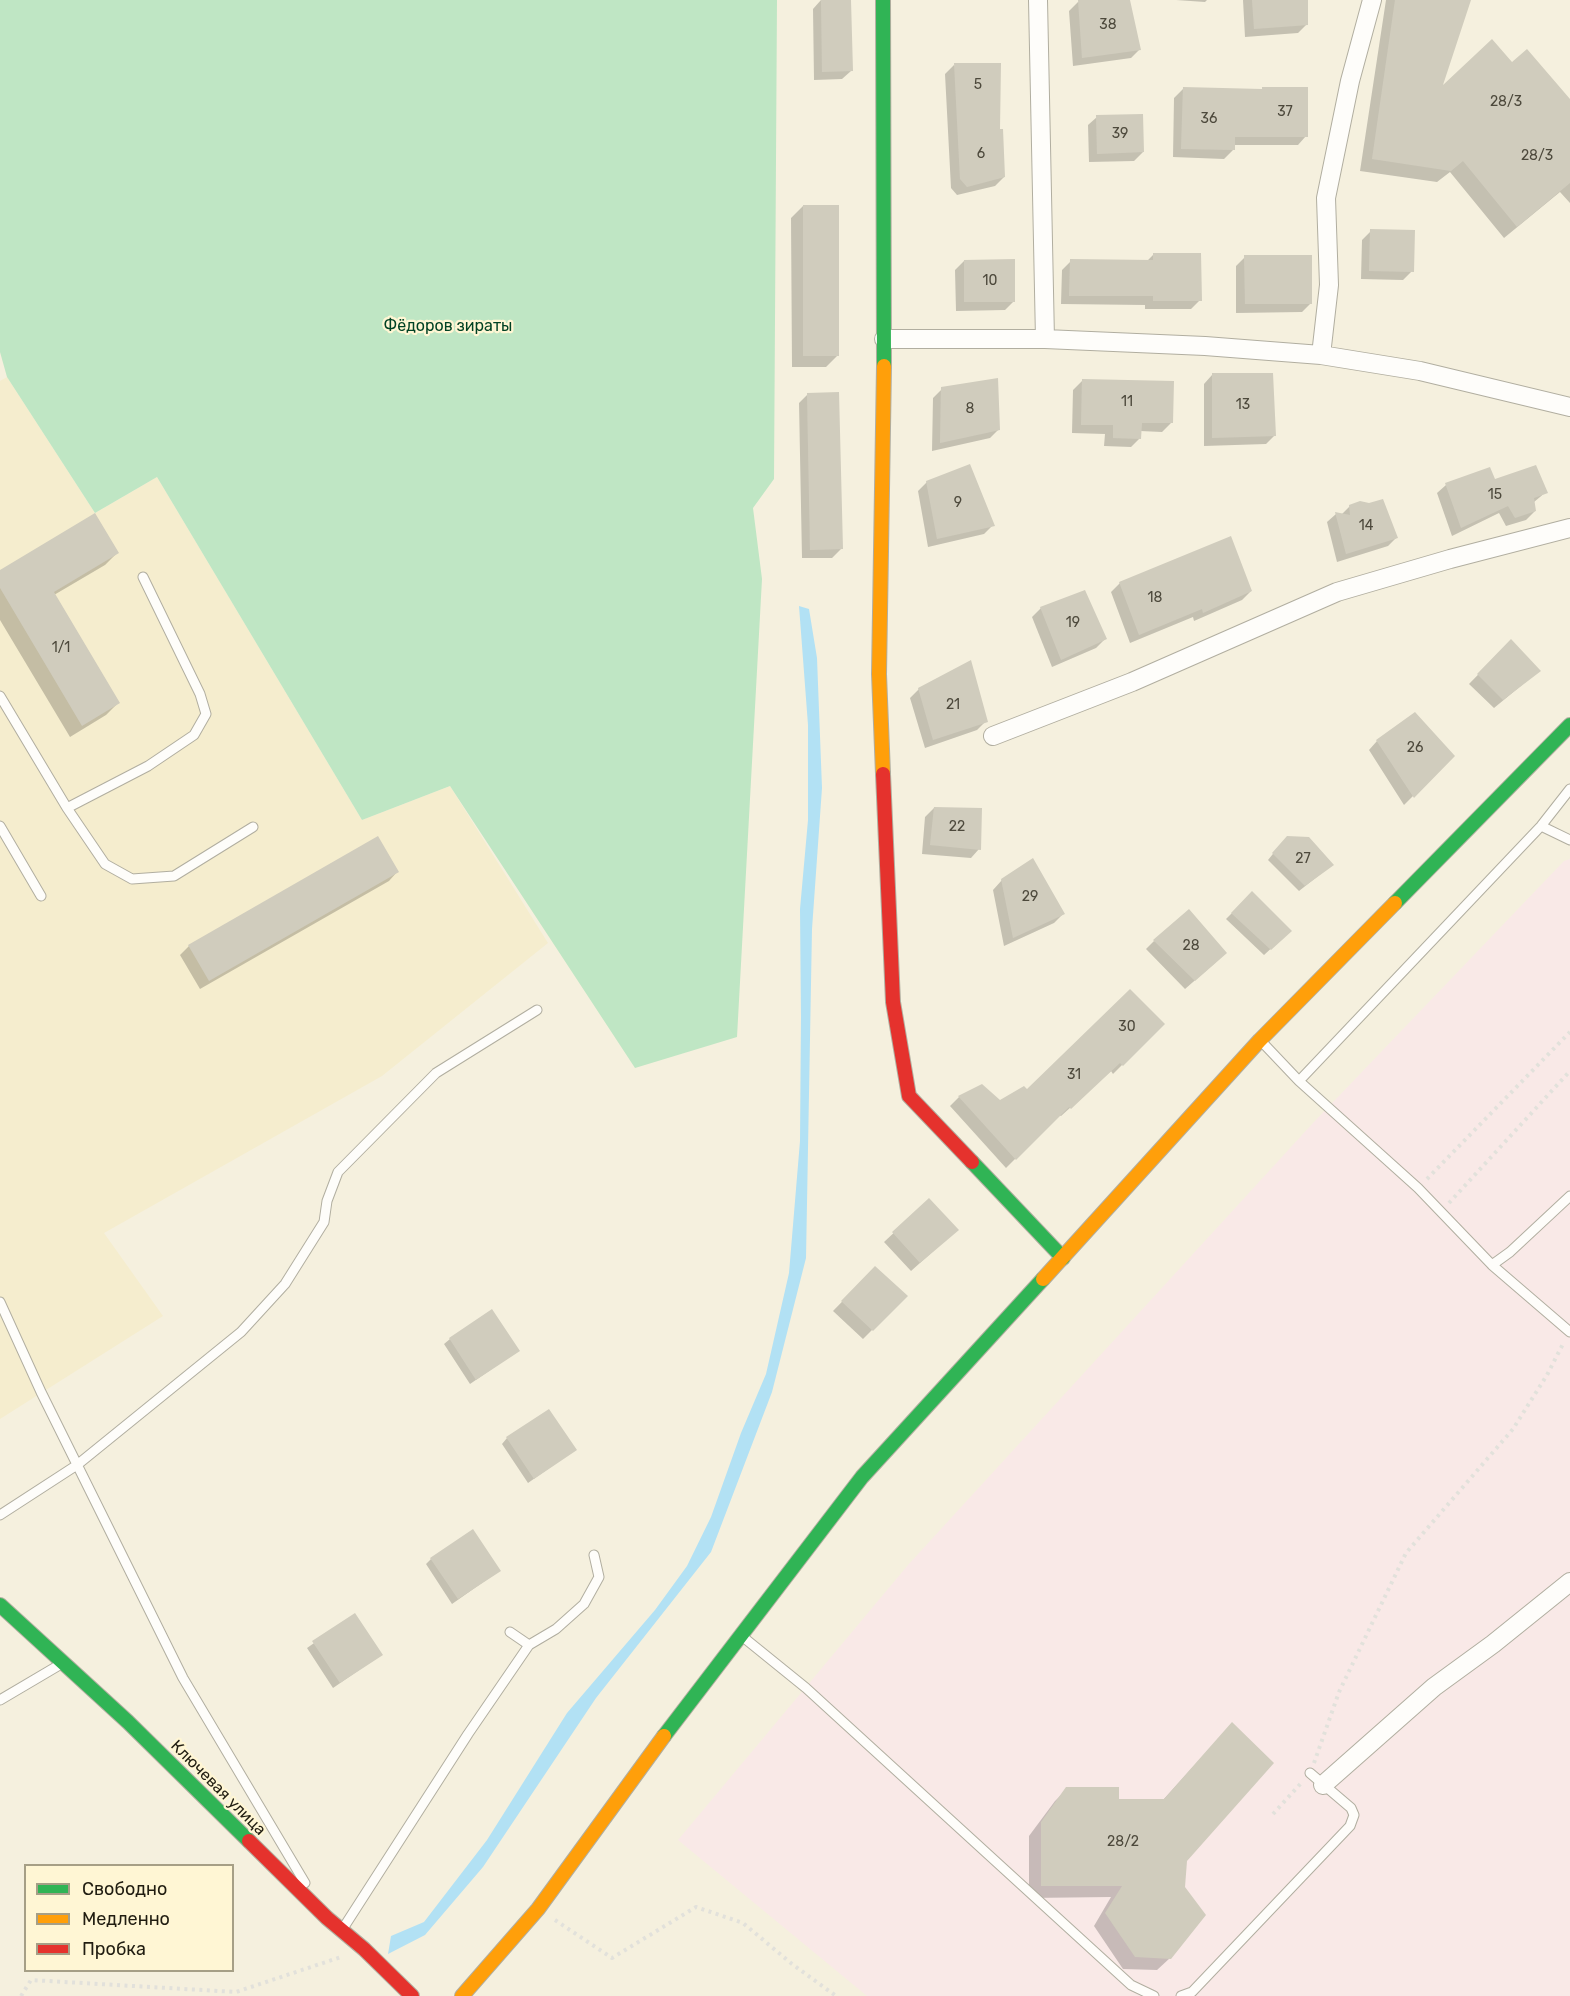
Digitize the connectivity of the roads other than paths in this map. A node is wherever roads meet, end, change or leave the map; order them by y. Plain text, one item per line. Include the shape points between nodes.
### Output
1 (883, 0) edge
2 (1038, 0) edge
3 (1372, 0) edge
4 (884, 339) junction
5 (1045, 339) junction
6 (1321, 355) junction
7 (1570, 407) edge
8 (1570, 528) edge
9 (142, 577) dead end
10 (0, 696) edge
11 (1570, 725) edge
12 (993, 736) dead end
13 (1570, 789) edge
14 (66, 807) junction
15 (0, 826) edge
16 (1541, 826) junction
17 (253, 827) dead end
18 (1570, 840) edge
19 (41, 896) dead end
20 (537, 1010) dead end
21 (1260, 1040) junction
22 (1299, 1081) junction
23 (1570, 1196) edge
24 (1064, 1258) junction
25 (1492, 1265) junction
26 (0, 1302) edge
27 (1570, 1332) edge
28 (77, 1465) junction
29 (0, 1515) edge
30 (594, 1555) dead end
31 (1570, 1582) edge
32 (0, 1605) edge
33 (510, 1632) dead end
34 (741, 1636) junction
35 (529, 1645) junction
36 (63, 1663) junction
37 (0, 1700) edge
38 (1317, 1779) joint
39 (327, 1918) junction
40 (341, 1931) junction
41 (412, 1996) edge
42 (462, 1996) edge
43 (1154, 1996) edge
44 (1181, 1996) edge

1 - 4 street
2 - 5 street
3 - 6 street via 1350,81 1326,198 1329,285
4 - 5 street
4 - 24 street via 879,674 893,1002 909,1096
5 - 6 street via 1205,345
6 - 7 street via 1420,371
8 - 12 street via 1337,592 1132,682
9 - 14 lane via 200,694 206,714 194,735 148,766
10 - 14 lane
11 - 21 street
13 - 16 lane
14 - 17 lane via 105,864 132,879 174,876
15 - 19 lane
16 - 18 lane
16 - 22 lane
20 - 28 lane via 436,1073 338,1172 324,1222 285,1284 241,1332
21 - 22 lane
21 - 24 street
22 - 25 lane via 1418,1188
23 - 25 lane
24 - 34 street via 862,1477
25 - 27 lane
26 - 28 lane
28 - 29 lane
28 - 39 lane via 183,1678
30 - 35 lane via 599,1577 584,1604 556,1629
31 - 38 street
32 - 36 street, Ключевая улица
33 - 35 lane
34 - 42 street via 538,1909
34 - 43 lane via 806,1688 1131,1985
35 - 40 lane
36 - 37 lane
36 - 39 street, Ключевая улица
38 - 44 lane via 1351,1808 1354,1815 1350,1826 1192,1992
39 - 40 street, Ключевая улица
40 - 41 street, Ключевая улица

